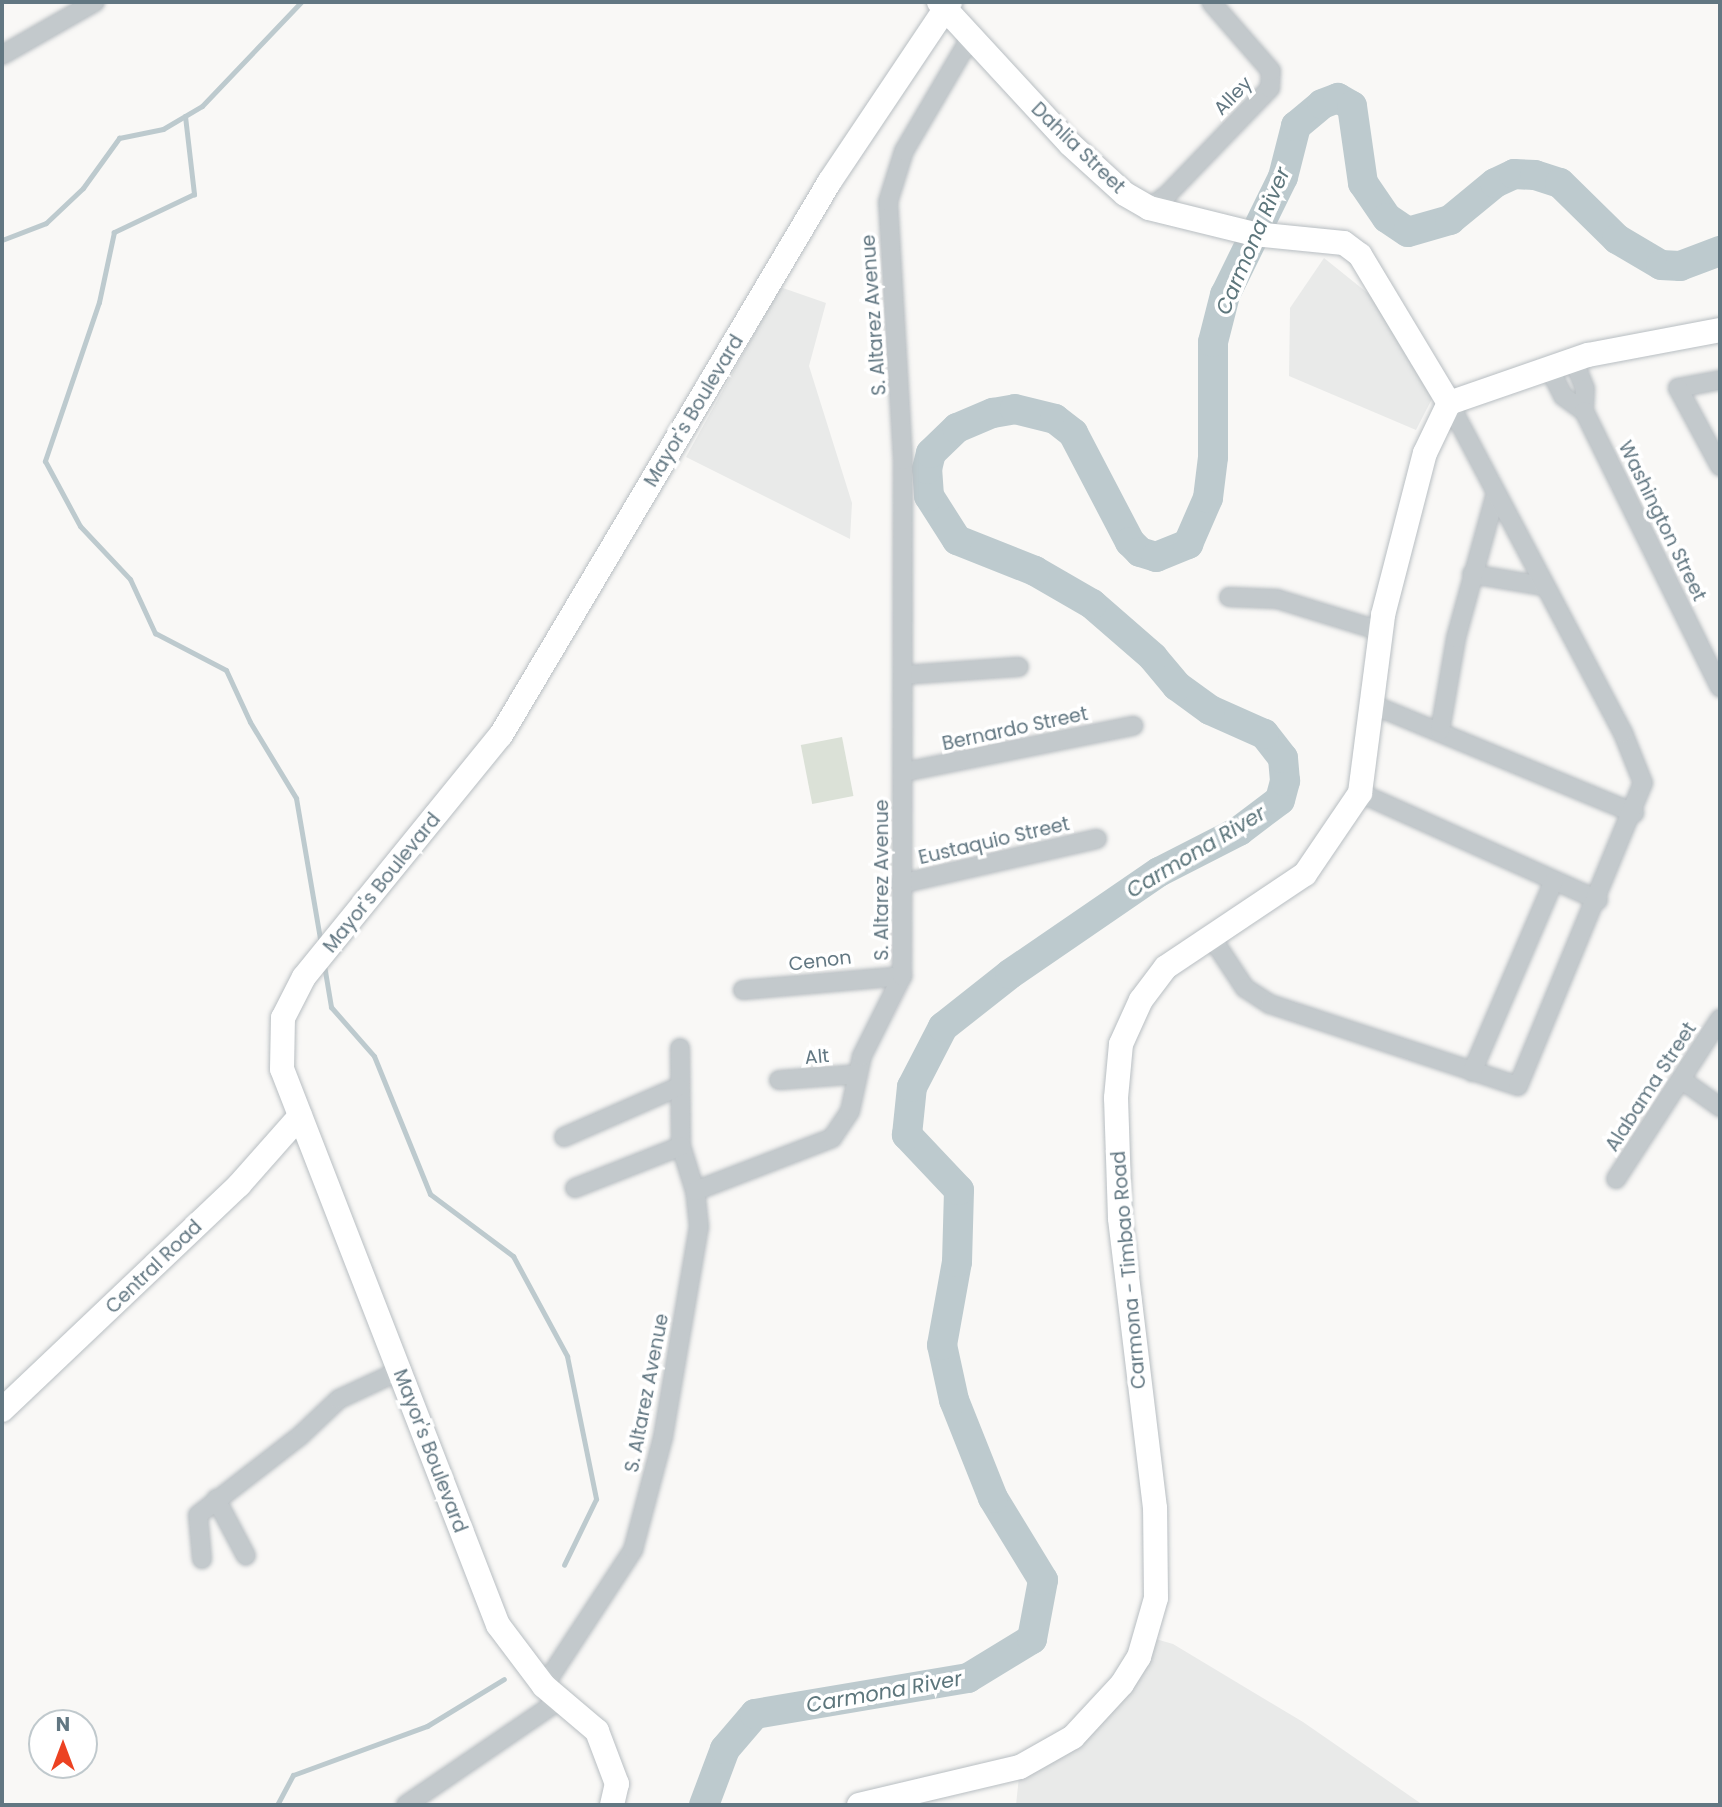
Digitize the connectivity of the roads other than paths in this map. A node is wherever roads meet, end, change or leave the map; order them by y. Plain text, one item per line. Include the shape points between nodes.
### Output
1 (95, 2) edge
2 (1211, 2) edge
3 (949, 4) edge
4 (971, 37) junction
5 (2, 55) edge
6 (1149, 208) junction
7 (1720, 330) edge
8 (1573, 359) junction
9 (1548, 366) junction
10 (1720, 380) edge
11 (1449, 403) junction
12 (1584, 411) junction
13 (1720, 467) edge
14 (1495, 496) junction
15 (1472, 574) junction
16 (1544, 586) junction
17 (1229, 597) dead end
18 (1381, 631) junction
19 (1019, 667) dead end
20 (904, 674) junction
21 (1720, 687) edge
22 (1371, 704) junction
23 (1133, 726) dead end
24 (1440, 732) junction
25 (904, 772) junction
26 (1360, 793) junction
27 (1634, 813) junction
28 (1097, 839) dead end
29 (1553, 881) junction
30 (900, 884) junction
31 (1598, 900) junction
32 (1210, 935) junction
33 (902, 976) junction
34 (743, 990) dead end
35 (1720, 1019) edge
36 (680, 1048) dead end
37 (1472, 1072) junction
38 (858, 1074) junction
39 (779, 1080) dead end
40 (1682, 1080) junction
41 (678, 1087) junction
42 (1720, 1107) edge
43 (300, 1116) junction
44 (564, 1137) dead end
45 (681, 1146) junction
46 (1616, 1179) dead end
47 (575, 1188) dead end
48 (695, 1191) junction
49 (399, 1371) junction
50 (2, 1410) edge
51 (216, 1499) junction
52 (246, 1556) dead end
53 (202, 1559) dead end
54 (552, 1693) junction
55 (406, 1805) edge
56 (612, 1805) edge
57 (859, 1805) edge

1 - 5 street
2 - 6 street, Alley via 1270,71 1270,88
3 - 4 main road, Dahlia Street
3 - 43 main road, Mayor's Boulevard via 830,181 501,735 287,1003 281,1031 282,1069
4 - 6 main road, Dahlia Street via 1070,144 1125,194
4 - 20 street, S. Altarez Avenue via 904,152 888,202 903,460
6 - 11 main road, Dahlia Street via 1254,234 1344,243 1360,255
7 - 8 main road
8 - 9 main road
8 - 12 street, Washington Street via 1585,389
9 - 11 main road
9 - 12 street, Washington Street via 1563,396
10 - 13 street via 1678,388
11 - 14 street
11 - 18 main road, Carmona - Timbao Road via 1425,453
12 - 21 street, Washington Street
14 - 15 street
14 - 16 street
15 - 16 street
15 - 24 street
16 - 27 street via 1622,733 1643,783
17 - 18 street via 1277,599
18 - 22 main road, Carmona - Timbao Road
19 - 20 street
20 - 25 street, S. Altarez Avenue
22 - 24 street
22 - 26 main road, Carmona - Timbao Road
23 - 25 street, Bernardo Street
24 - 27 street
25 - 30 street, S. Altarez Avenue
26 - 29 street
26 - 32 main road, Carmona - Timbao Road via 1305,874
27 - 31 street
28 - 30 street, Eustaquio Street
29 - 31 street
29 - 37 street
30 - 33 street, S. Altarez Avenue
31 - 37 street via 1518,1086
32 - 37 street via 1245,988 1270,1004
32 - 57 main road, Carmona - Timbao Road via 1166,967 1141,1000 1120,1058 1116,1126 1120,1218 1155,1508 1156,1598 1139,1657 1122,1684 1073,1737 1020,1767
33 - 34 street, Cenon
33 - 38 street, S. Altarez Avenue
35 - 40 street, Alabama Street
36 - 41 street
38 - 39 street, Alt
38 - 48 street, S. Altarez Avenue via 850,1111 832,1138
40 - 42 street
40 - 46 street, Alabama Street
41 - 44 street
41 - 45 street
43 - 49 main road, Mayor's Boulevard
43 - 50 main road, Central Road via 239,1185
45 - 47 street
45 - 48 street
48 - 54 street, S. Altarez Avenue via 698,1227 663,1437 633,1550
49 - 51 street via 339,1399 301,1435
49 - 54 main road, Mayor's Boulevard via 498,1625
51 - 52 street
51 - 53 street via 198,1515
54 - 55 street
54 - 56 main road, Mayor's Boulevard via 597,1731 617,1784

